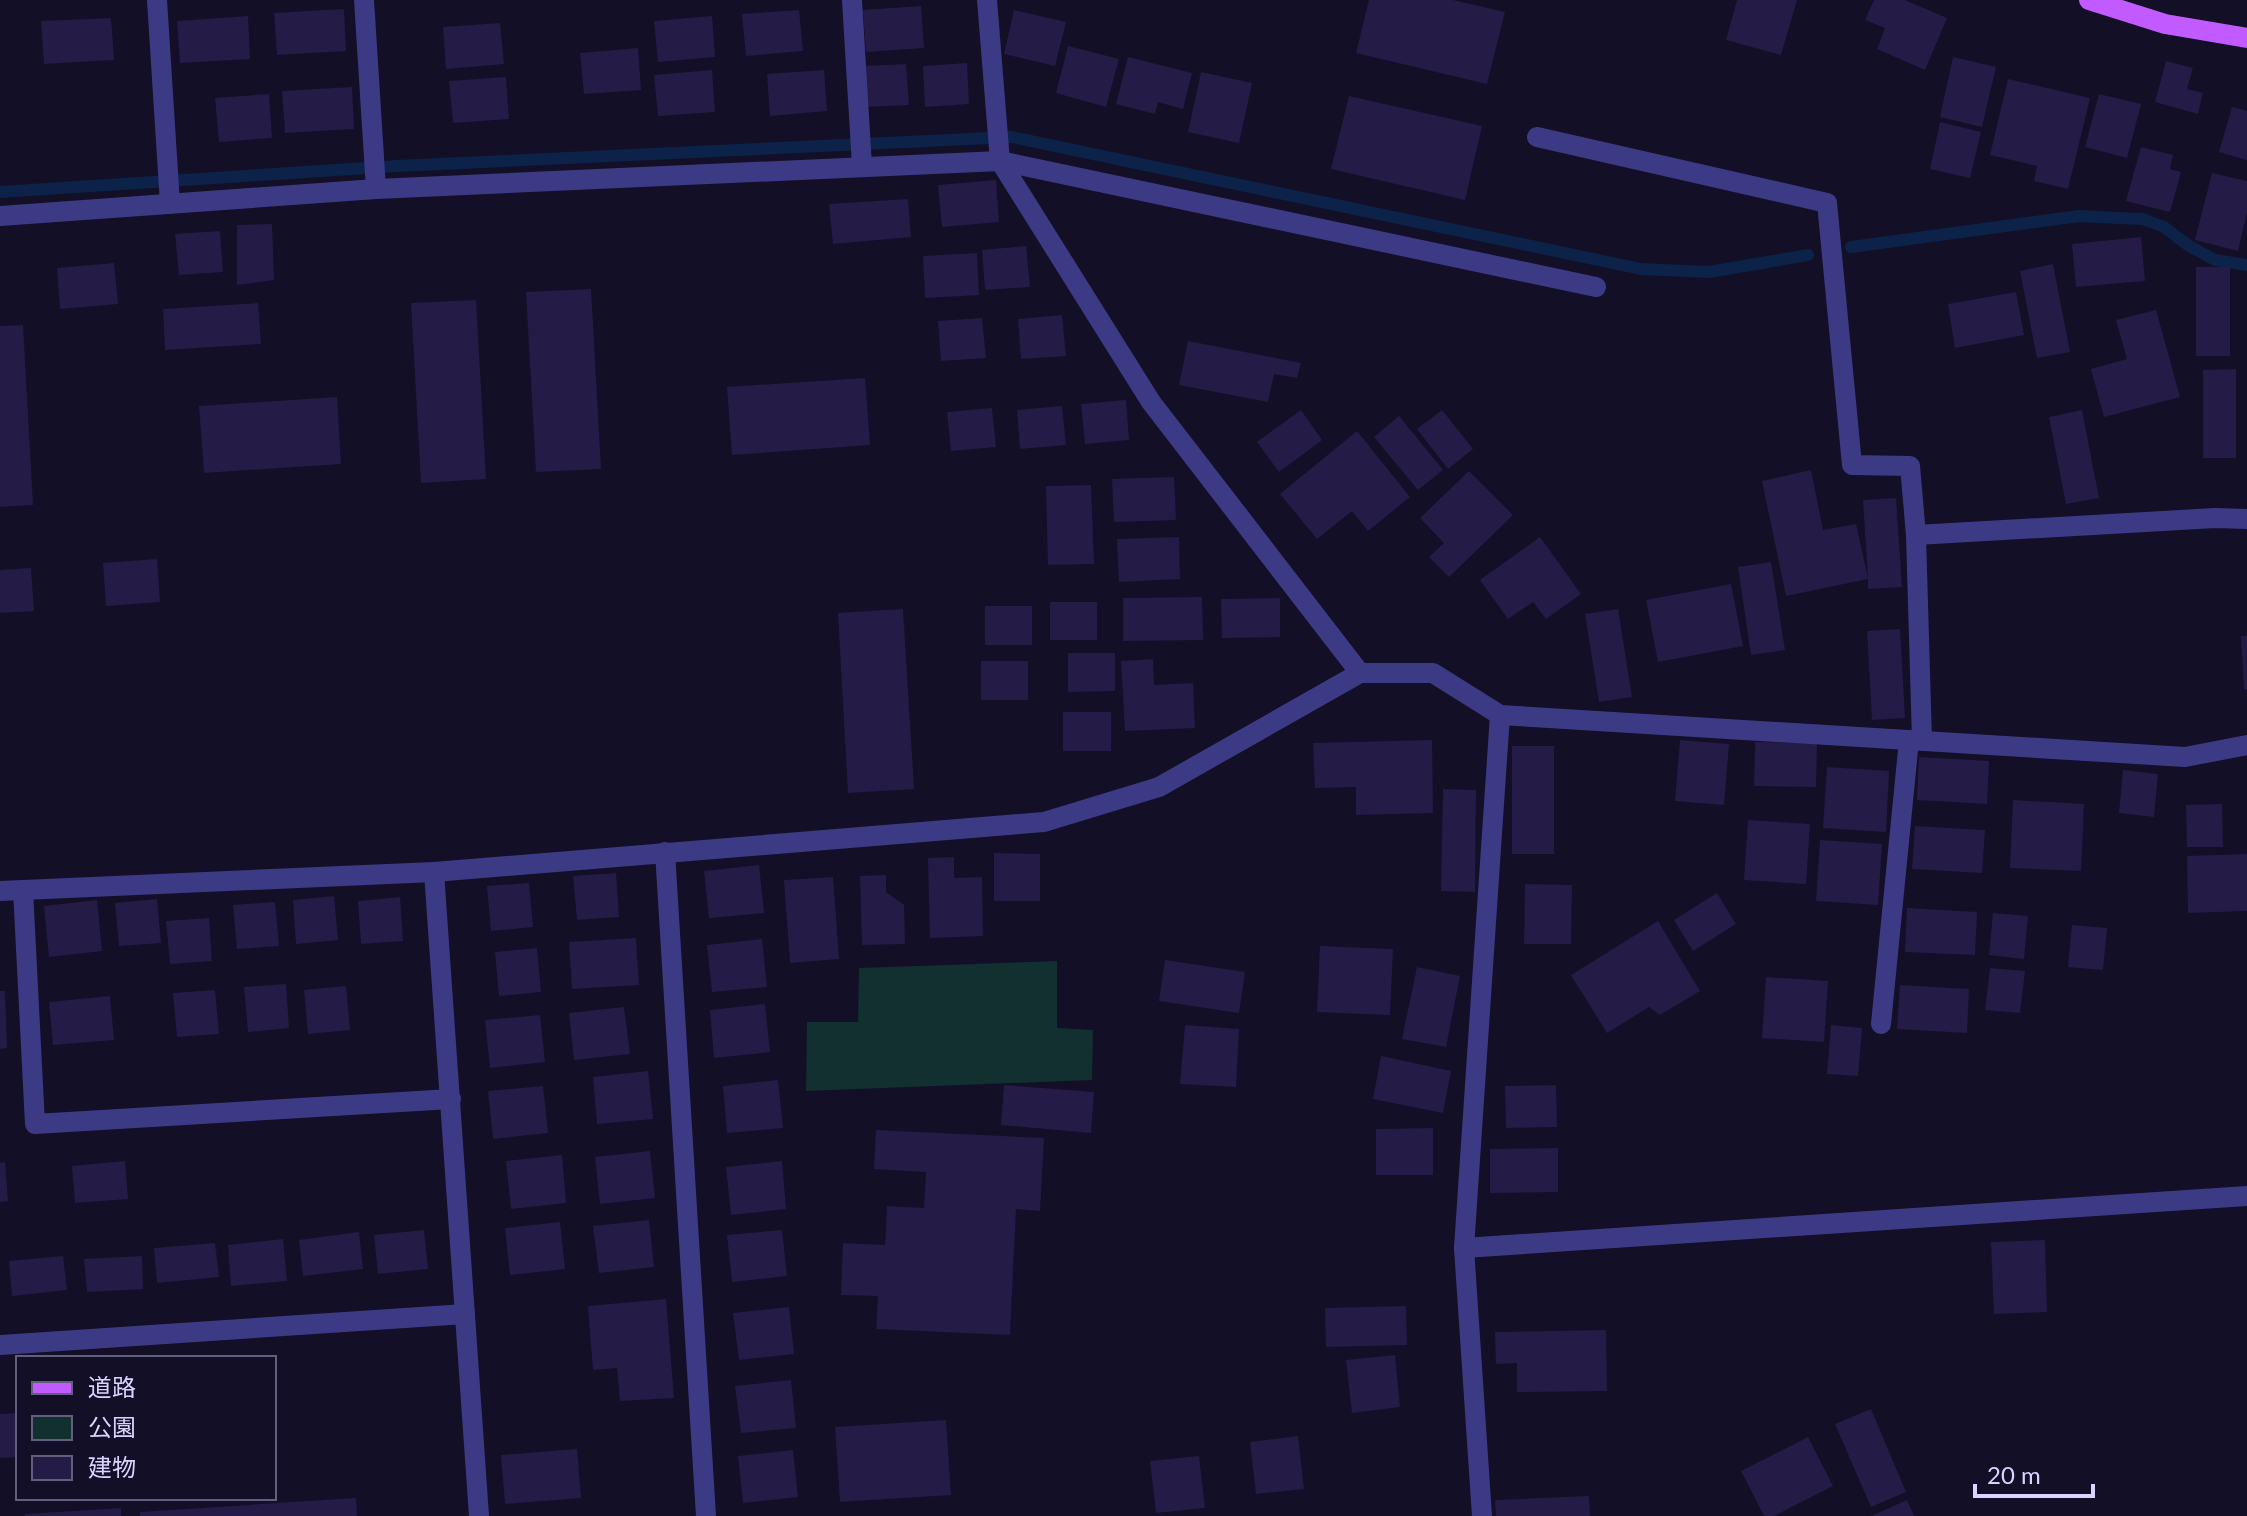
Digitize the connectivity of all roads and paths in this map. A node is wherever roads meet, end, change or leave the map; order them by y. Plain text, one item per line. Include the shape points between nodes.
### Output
1 (157, 0) edge
2 (364, 0) edge
3 (852, 0) edge
4 (987, 0) edge
5 (2089, 0) edge
6 (2247, 38) edge
7 (1537, 137) dead end
8 (1000, 161) junction
9 (862, 166) junction
10 (376, 189) junction
11 (170, 204) junction
12 (0, 216) edge
13 (1596, 287) dead end
14 (2247, 519) edge
15 (1916, 535) junction
16 (1360, 673) junction
17 (1500, 715) junction
18 (1916, 741) junction
19 (2247, 745) edge
20 (665, 852) junction
21 (434, 872) junction
22 (23, 890) junction
23 (0, 891) edge
24 (1881, 1024) dead end
25 (451, 1099) junction
26 (2247, 1196) edge
27 (1464, 1248) junction
28 (465, 1314) junction
29 (0, 1345) edge
30 (479, 1516) edge
31 (706, 1516) edge
32 (1482, 1516) edge

1 - 11 street
2 - 10 street
3 - 9 street
4 - 8 street
5 - 6 main road via 2165,24
7 - 15 street via 1827,203 1852,465 1910,466
8 - 9 street
8 - 13 street
8 - 16 street via 1151,402
9 - 10 street
10 - 11 street
11 - 12 street
14 - 15 street
15 - 18 street
16 - 17 street via 1433,673
16 - 20 street via 1159,787 1044,822
17 - 18 street
17 - 27 street
18 - 19 street via 2185,757
18 - 24 street
20 - 21 street
20 - 31 street
21 - 22 street
21 - 25 street
22 - 23 street
22 - 25 street via 35,1124
25 - 28 street
26 - 27 street
27 - 32 street
28 - 29 street
28 - 30 street

